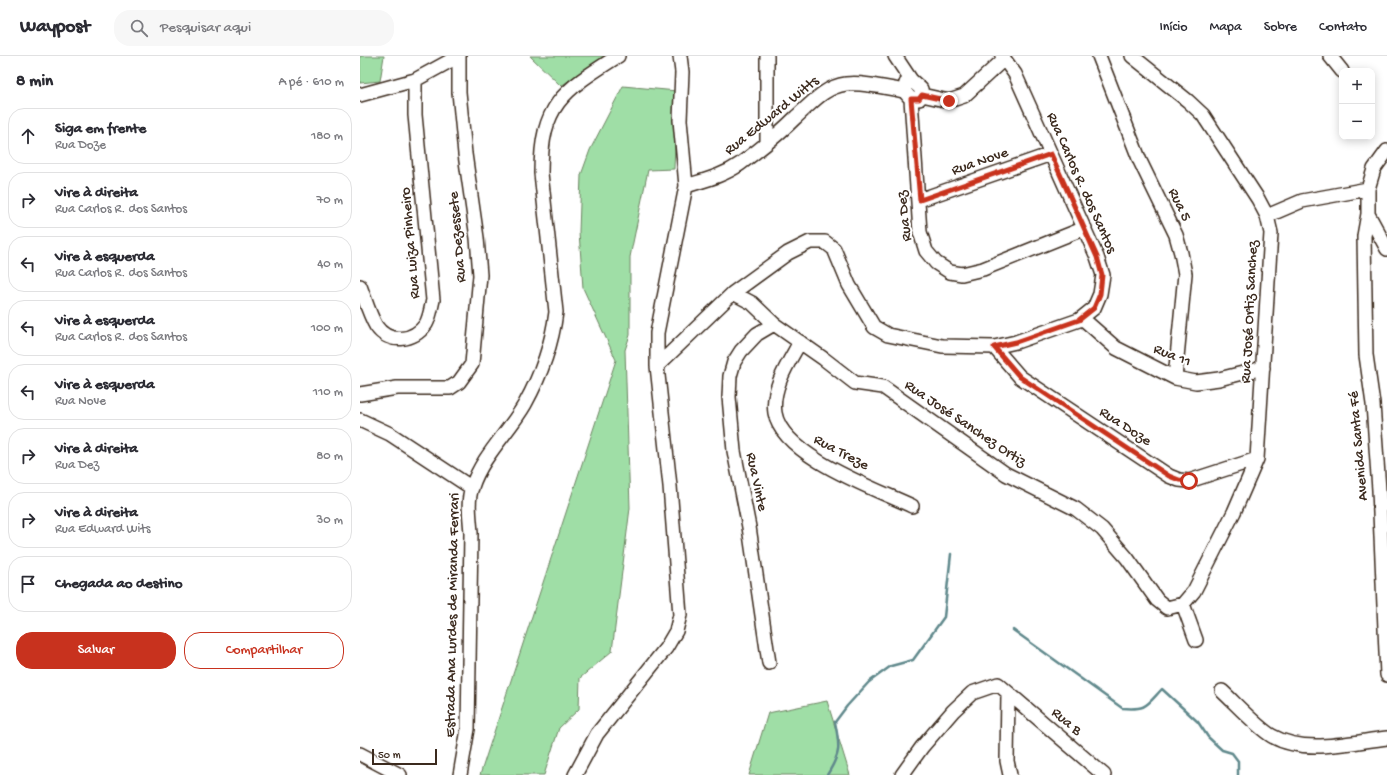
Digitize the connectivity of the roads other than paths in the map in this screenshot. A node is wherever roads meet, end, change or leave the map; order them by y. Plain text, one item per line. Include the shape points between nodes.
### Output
1 (459, 56) edge
2 (618, 56) edge
3 (680, 56) edge
4 (767, 56) edge
5 (895, 56) edge
6 (1099, 56) edge
7 (1132, 56) edge
8 (1330, 56) edge
9 (1003, 58) edge
10 (1340, 68) edge
11 (415, 80) junction
12 (912, 91) junction
13 (360, 95) edge
14 (767, 142) junction
15 (1387, 151) edge
16 (1051, 154) junction
17 (686, 186) junction
18 (1368, 189) junction
19 (920, 200) junction
20 (1368, 214) junction
21 (1267, 216) junction
22 (1085, 228) junction
23 (1387, 249) edge
24 (360, 286) edge
25 (733, 293) junction
26 (1082, 318) junction
27 (774, 324) junction
28 (800, 342) junction
29 (994, 347) junction
30 (657, 366) junction
31 (1263, 368) junction
32 (1175, 378) junction
33 (360, 394) edge
34 (360, 420) edge
35 (1257, 459) junction
36 (472, 488) junction
37 (912, 506) dead end
38 (1183, 604) junction
39 (1196, 640) dead end
40 (769, 663) dead end
41 (1387, 676) edge
42 (1222, 691) dead end
43 (1008, 693) junction
44 (1387, 738) edge
45 (360, 754) edge
46 (906, 773) edge
47 (400, 775) edge
48 (460, 775) edge
49 (575, 775) edge
50 (1010, 775) edge
51 (1104, 775) edge

1 - 11 street
1 - 33 street, Rua Dezessete via 459,92 480,275 472,364 459,382 450,388 397,388
2 - 36 street, Estrada Ana Lurdes de Miranda Ferrari via 569,89 552,109 544,130 541,173 556,312 553,332 547,357 524,405 479,470
3 - 17 street via 680,120
4 - 14 street
5 - 12 street
6 - 32 street, Rua 5 via 1140,161 1176,235 1181,253 1185,274
7 - 21 street, Rua José Ortiz Sanchez via 1203,115
8 - 10 street
9 - 12 street, Rua Edward Witts via 964,96 949,101
9 - 16 street, Rua Carlos R. dos Santos via 1015,74
11 - 13 street
11 - 24 street, Rua Luiza Pinheiro via 415,116 433,300 426,324 405,339 394,339 384,334 376,327
12 - 14 street, Rua Edward Witts via 858,84 831,88 815,98
12 - 19 street, Rua Dez
14 - 17 street, Rua Edward Witts via 724,174
15 - 18 street, Avenida Santa Fé via 1374,169
16 - 19 street, Rua Nove
16 - 22 street, Rua Carlos R. dos Santos
17 - 30 street via 656,333
18 - 20 street, Avenida Santa Fé
18 - 21 street via 1302,201
19 - 22 street, Rua Dez via 920,232 926,251 936,263 950,272 962,274 983,269
20 - 23 street
20 - 41 street, Avenida Santa Fé via 1364,236 1366,355 1379,490
21 - 31 street, Rua José Ortiz Sanchez via 1271,248
22 - 26 street, Rua Carlos R. dos Santos via 1102,275 1100,294 1094,308
25 - 27 street, Rua José Sanchez Ortiz via 752,303
25 - 29 street, Rua Carlos R. dos Santos via 788,253 810,242 825,242 834,249 849,285 874,327 888,335 942,346
25 - 30 street, Rua Carlos R. dos Santos
26 - 29 street, Rua Carlos R. dos Santos via 1016,342
26 - 32 street, Rua 11 via 1116,348
27 - 28 street, Rua José Sanchez Ortiz
27 - 40 street, Rua Vinte via 757,334 734,362 729,397 734,451 749,526
28 - 37 street, Rua Treze via 781,376 775,400 778,424 784,433 795,446 815,461
28 - 38 street, Rua José Sanchez Ortiz via 855,383 883,387 1006,474 1076,509 1102,529 1127,558 1157,600 1167,608
29 - 35 street, Rua Doze via 1020,377 1169,476 1189,481 1200,479
30 - 49 street via 680,615 676,631 666,648 597,734
31 - 32 street, Rua 11 via 1196,382
31 - 35 street, Rua José Ortiz Sanchez
34 - 36 street via 390,434
35 - 38 street, Rua José Ortiz Sanchez via 1234,512 1194,591
36 - 48 street, Estrada Ana Lurdes de Miranda Ferrari via 469,508 471,533 468,729
38 - 39 street
42 - 44 street via 1271,736 1296,746 1311,747
43 - 46 street, Rua B via 998,684 972,693 922,747
43 - 50 street via 1007,761
43 - 51 street, Rua B
45 - 47 street

